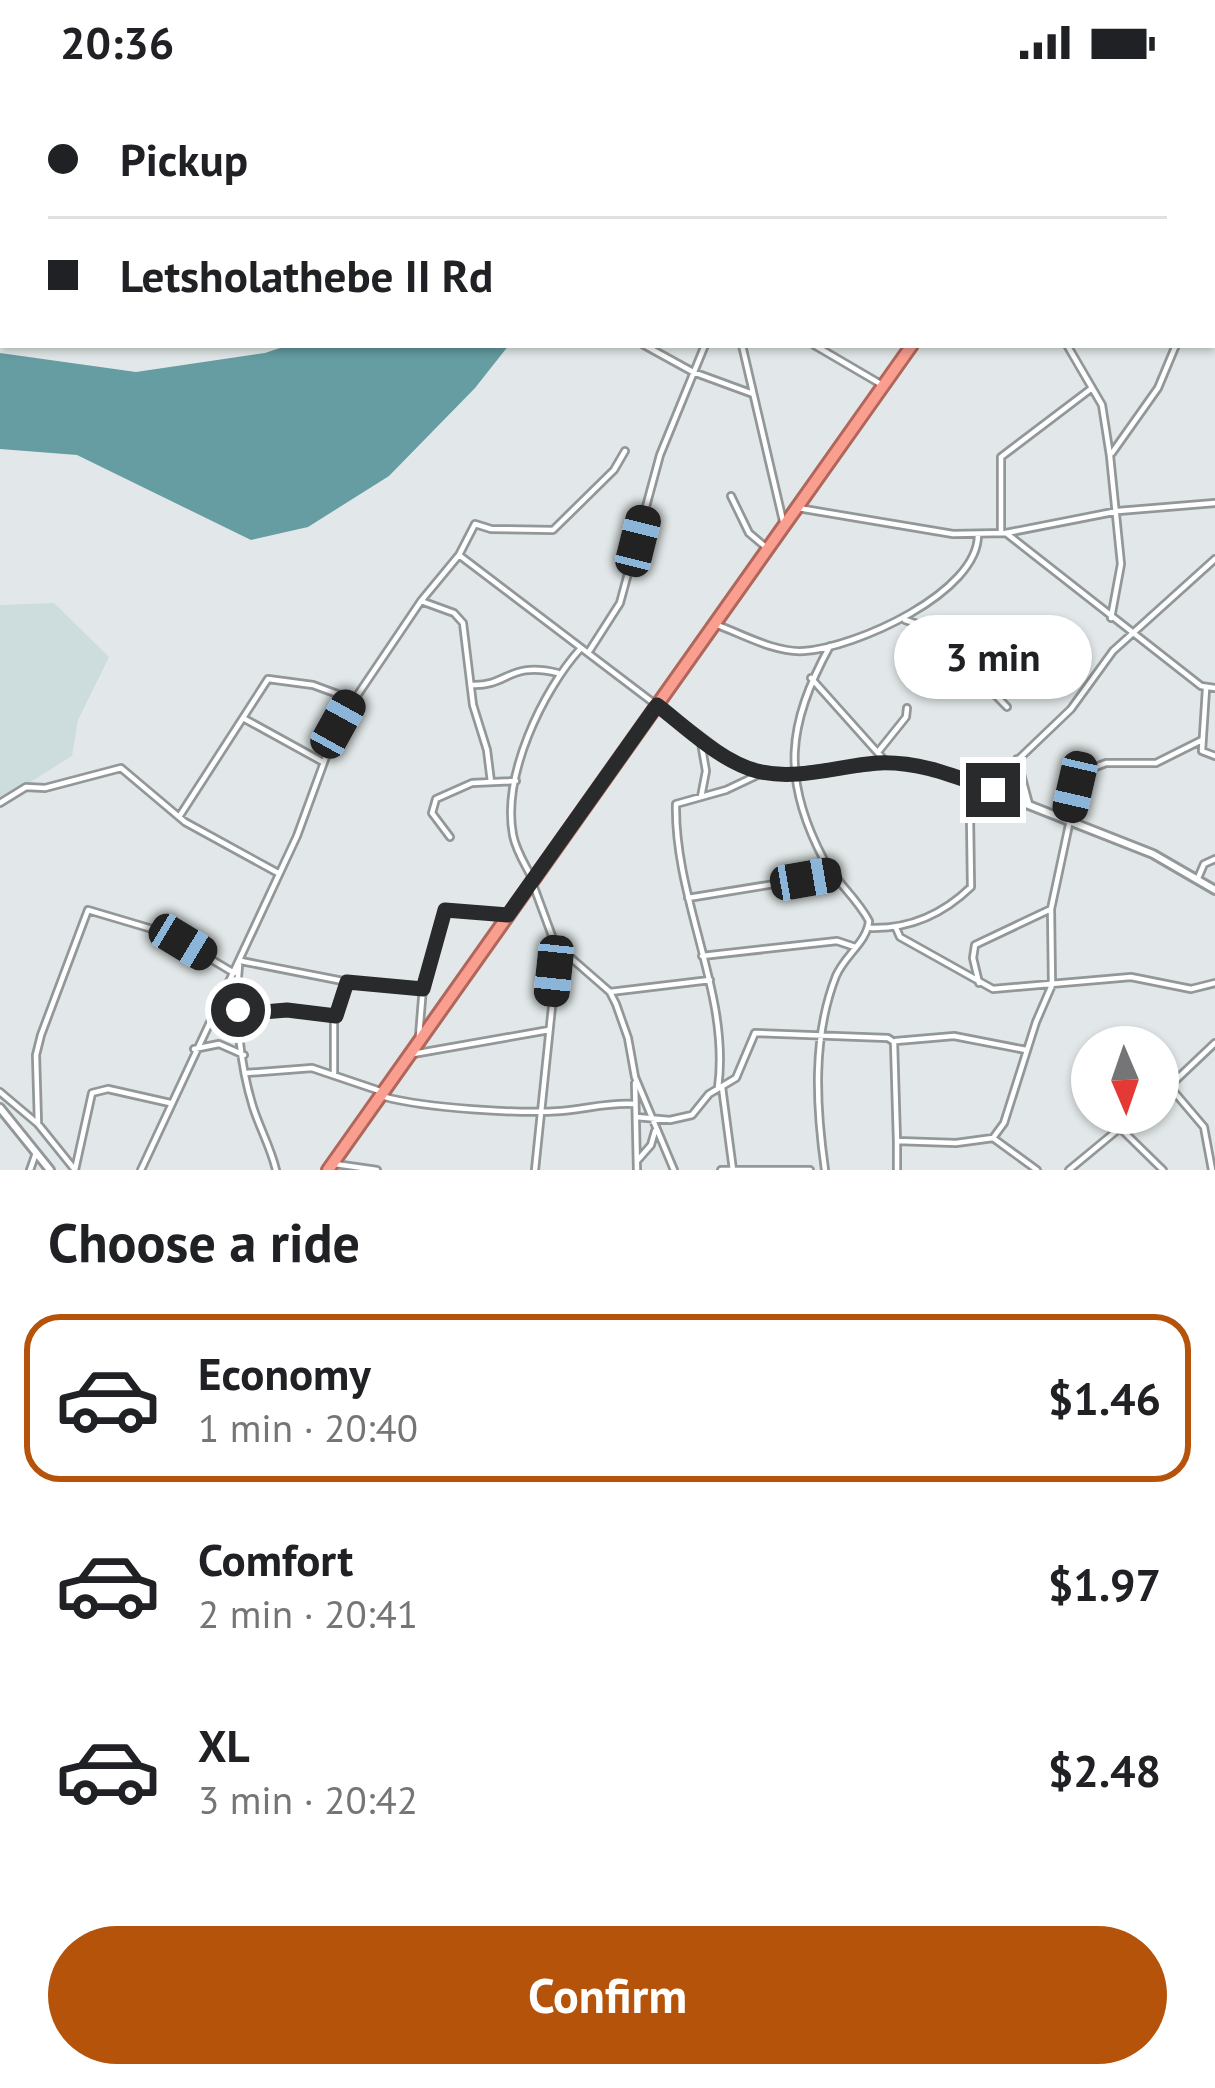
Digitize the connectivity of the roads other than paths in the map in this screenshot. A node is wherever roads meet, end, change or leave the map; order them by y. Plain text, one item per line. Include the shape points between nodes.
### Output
1 (649, 348) edge
2 (704, 348) edge
3 (743, 348) edge
4 (819, 348) edge
5 (910, 348) edge
6 (1069, 348) edge
7 (1175, 348) edge
8 (693, 372) junction
9 (884, 386) junction
10 (1092, 388) junction
11 (754, 394) junction
12 (625, 451) dead end
13 (1110, 456) junction
14 (731, 496) dead end
15 (1215, 503) edge
16 (798, 508) junction
17 (1118, 511) junction
18 (781, 530) junction
19 (1003, 533) junction
20 (978, 534) junction
21 (768, 548) junction
22 (459, 555) junction
23 (1215, 559) edge
24 (421, 601) junction
25 (1111, 618) junction
26 (905, 620) junction
27 (715, 624) junction
28 (1133, 632) junction
29 (830, 646) junction
30 (581, 648) junction
31 (588, 653) junction
32 (558, 674) junction
33 (812, 678) junction
34 (471, 684) junction
35 (1206, 688) junction
36 (1215, 688) edge
37 (352, 700) junction
38 (657, 705) junction
39 (1007, 707) dead end
40 (907, 708) dead end
41 (241, 717) junction
42 (700, 737) junction
43 (1202, 740) junction
44 (878, 752) junction
45 (1215, 756) edge
46 (1017, 759) junction
47 (323, 761) junction
48 (887, 763) junction
49 (764, 772) junction
50 (793, 774) junction
51 (516, 781) junction
52 (491, 782) junction
53 (981, 785) junction
54 (993, 790) junction
55 (701, 797) junction
56 (0, 803) edge
57 (1029, 804) junction
58 (178, 818) junction
59 (1067, 820) junction
60 (450, 837) dead end
61 (1215, 859) edge
62 (278, 873) junction
63 (836, 874) junction
64 (1198, 878) junction
65 (533, 882) junction
66 (1215, 890) edge
67 (688, 898) junction
68 (1051, 909) junction
69 (508, 915) junction
70 (869, 928) junction
71 (896, 928) junction
72 (855, 947) junction
73 (558, 948) junction
74 (702, 956) junction
75 (239, 961) junction
76 (234, 973) junction
77 (710, 980) junction
78 (347, 982) junction
79 (980, 983) junction
80 (1215, 983) edge
81 (1052, 985) junction
82 (423, 989) junction
83 (610, 992) junction
84 (238, 1014) junction
85 (336, 1016) junction
86 (549, 1030) junction
87 (822, 1033) junction
88 (419, 1042) junction
89 (894, 1042) junction
90 (1215, 1043) edge
91 (194, 1049) junction
92 (1026, 1050) junction
93 (410, 1054) junction
94 (244, 1055) junction
95 (246, 1073) junction
96 (334, 1073) junction
97 (634, 1078) junction
98 (1179, 1078) edge
99 (720, 1088) junction
100 (0, 1092) edge
101 (382, 1094) junction
102 (1179, 1098) edge
103 (170, 1103) junction
104 (635, 1104) junction
105 (0, 1108) edge
106 (542, 1112) junction
107 (636, 1117) junction
108 (655, 1123) junction
109 (38, 1124) junction
110 (1113, 1134) edge
111 (1126, 1134) edge
112 (993, 1138) junction
113 (897, 1141) junction
114 (36, 1153) junction
115 (637, 1161) junction
116 (330, 1167) edge
117 (733, 1169) edge
118 (1071, 1169) edge
119 (30, 1170) edge
120 (50, 1170) edge
121 (75, 1170) edge
122 (141, 1170) edge
123 (276, 1170) edge
124 (376, 1170) edge
125 (536, 1170) edge
126 (637, 1170) edge
127 (674, 1170) edge
128 (721, 1170) edge
129 (810, 1170) edge
130 (825, 1170) edge
131 (897, 1170) edge
132 (1037, 1170) edge
133 (1163, 1170) edge
134 (1212, 1170) edge

1 - 8 street
2 - 8 street
3 - 11 street
4 - 9 street
5 - 9 highway
6 - 10 street
7 - 13 street via 1158,388
8 - 11 street
8 - 31 street via 660,455 620,603
9 - 16 highway
10 - 13 street
10 - 19 street via 1001,457
11 - 18 street
12 - 22 street via 559,527 476,523
13 - 17 street
14 - 21 street via 748,533
15 - 17 street
16 - 18 highway
16 - 20 street
17 - 19 street
17 - 25 street
18 - 21 highway
19 - 20 street
19 - 25 street
20 - 26 street via 970,561
21 - 27 highway
22 - 24 street
22 - 30 street
23 - 28 street
24 - 34 street via 460,617
24 - 37 street
25 - 28 street
26 - 29 street
26 - 39 street via 930,628
27 - 29 street via 786,650
27 - 38 highway
28 - 35 street
28 - 46 street via 1071,709
29 - 33 street
30 - 31 street
30 - 32 street
31 - 38 street
32 - 34 street via 523,668
32 - 51 street
33 - 44 street
33 - 50 street
34 - 52 street
35 - 36 street
35 - 43 street
37 - 41 street via 271,677
37 - 47 street
38 - 42 street
38 - 65 highway
40 - 44 street
41 - 47 street
41 - 58 street
42 - 49 street
42 - 55 street
43 - 45 street via 1203,754
43 - 59 street via 1156,763 1083,769
44 - 48 street
46 - 54 street
46 - 57 street
47 - 62 street
48 - 50 street
48 - 53 street
49 - 50 street
49 - 55 street
50 - 63 street
51 - 52 street
51 - 65 street via 514,842
52 - 60 street via 433,802
53 - 54 street
53 - 71 street via 970,817 971,887 944,910
54 - 57 street
55 - 67 street via 676,804
56 - 58 street via 26,787 121,768
57 - 59 street
58 - 62 street
59 - 64 street
59 - 68 street
61 - 64 street
62 - 75 street
63 - 67 street
63 - 70 street
64 - 66 street
65 - 69 highway
65 - 73 street
67 - 74 street
68 - 79 street via 975,945
68 - 81 street
69 - 82 street via 445,910
69 - 88 highway
70 - 71 street
70 - 72 street
71 - 79 street
72 - 74 street via 837,940
72 - 87 street via 838,972
73 - 83 street
73 - 86 street
74 - 77 street
75 - 76 street
75 - 78 street
75 - 84 street
76 - 91 street
76 - 109 street via 169,934 88,910 36,1055
77 - 83 street
77 - 99 street
78 - 82 street
78 - 85 street
79 - 81 street
80 - 81 street via 1191,989 1130,977
81 - 92 street
82 - 88 street
83 - 97 street
84 - 85 street
84 - 94 street
85 - 96 street
86 - 93 street
86 - 106 street
87 - 89 street
87 - 99 street via 755,1033 736,1078
87 - 130 street
88 - 93 highway
89 - 92 street via 954,1036
89 - 113 street
90 - 98 street
91 - 94 street via 219,1044
91 - 103 street
92 - 112 street
93 - 101 highway
94 - 95 street
95 - 96 street
95 - 123 street
96 - 101 street
97 - 104 street
97 - 108 street
99 - 108 street via 688,1117
99 - 117 street
100 - 109 street
101 - 106 street
101 - 116 highway
102 - 134 street via 1204,1127
103 - 121 street via 108,1089 92,1093
103 - 122 street
104 - 106 street
104 - 107 street
105 - 114 street
106 - 125 street
107 - 108 street
107 - 115 street
108 - 115 street
108 - 127 street
109 - 121 street
110 - 118 street
111 - 133 street
112 - 113 street
112 - 132 street
113 - 131 street
114 - 119 street
114 - 120 street
115 - 126 street
116 - 124 street
117 - 128 street
117 - 129 street

